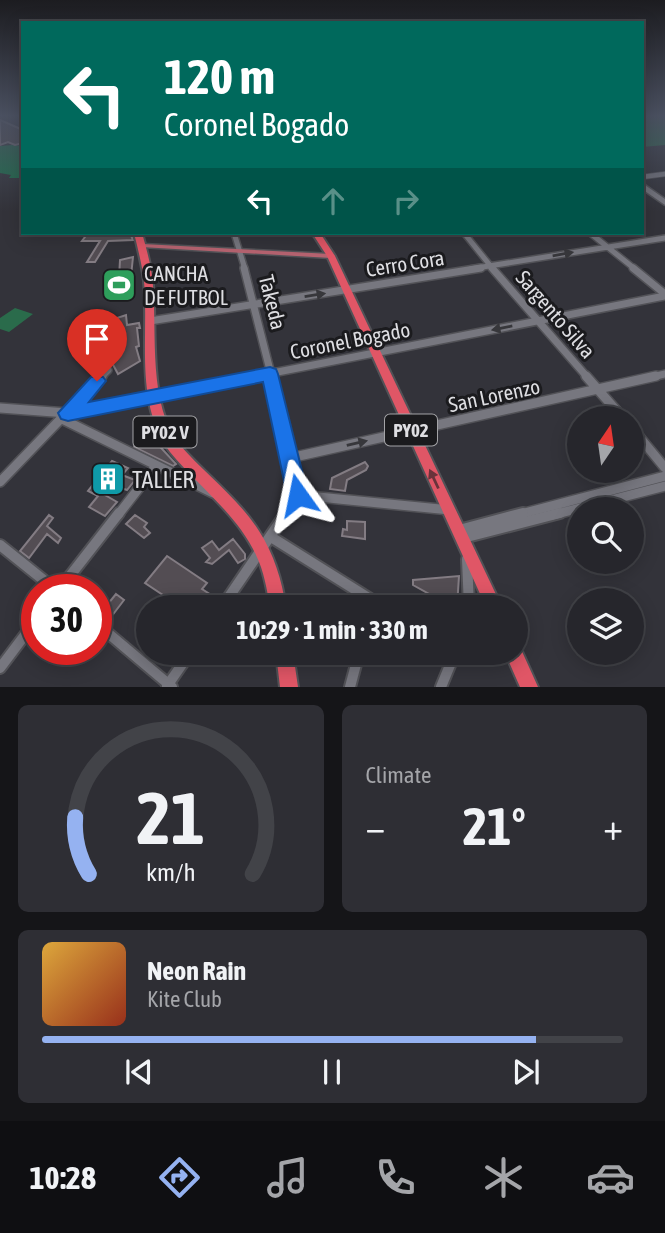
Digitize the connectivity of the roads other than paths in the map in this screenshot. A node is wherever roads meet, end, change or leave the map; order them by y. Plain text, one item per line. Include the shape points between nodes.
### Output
1 (665, 174) edge
2 (644, 177) edge
3 (644, 187) edge
4 (665, 202) edge
5 (139, 235) edge
6 (235, 235) edge
7 (317, 235) edge
8 (466, 235) edge
9 (592, 235) edge
10 (665, 238) edge
11 (143, 246) junction
12 (606, 246) junction
13 (239, 249) junction
14 (330, 254) junction
15 (491, 267) junction
16 (346, 290) junction
17 (665, 295) edge
18 (255, 304) junction
19 (539, 320) junction
20 (150, 321) junction
21 (374, 353) junction
22 (107, 370) dead end
23 (270, 374) junction
24 (665, 374) edge
25 (599, 389) junction
26 (154, 395) junction
27 (613, 406) edge
28 (0, 408) edge
29 (65, 416) junction
30 (411, 431) junction
31 (644, 442) edge
32 (290, 458) junction
33 (156, 466) junction
34 (665, 467) edge
35 (665, 476) edge
36 (0, 482) edge
37 (665, 486) edge
38 (298, 495) junction
39 (221, 496) junction
40 (450, 510) junction
41 (463, 538) junction
42 (267, 542) junction
43 (0, 545) edge
44 (37, 574) edge
45 (71, 574) edge
46 (230, 595) edge
47 (276, 595) edge
48 (356, 595) edge
49 (468, 595) edge
50 (489, 595) edge
51 (112, 638) edge
52 (21, 640) edge
53 (182, 665) edge
54 (286, 665) edge
55 (356, 665) edge
56 (449, 665) edge
57 (519, 665) edge
58 (0, 668) edge
59 (169, 686) edge
60 (289, 687) edge
61 (350, 687) edge
62 (441, 687) edge
63 (529, 687) edge

1 - 2 street
3 - 4 street
5 - 11 highway, PY02 V
6 - 13 street, Takeda
7 - 14 highway, PY02
8 - 15 street, Sargento Silva
9 - 12 street
10 - 12 street, Cerro Cora
11 - 13 main road
11 - 20 highway, PY02 V
15 -> 12 street, Cerro Cora
12 - 17 street
13 - 14 main road
13 - 18 street, Takeda
14 - 16 highway, PY02
15 - 16 street, Cerro Cora
15 - 19 street, Sargento Silva
18 -> 16 street, Cerro Cora
16 - 21 highway, PY02
17 - 19 street, Coronel Bogado
18 - 20 street, Cerro Cora
18 - 23 street, Takeda
19 -> 21 street, Coronel Bogado
19 - 25 street, Sargento Silva
20 - 26 highway, PY02 V
21 - 23 street, Coronel Bogado
21 - 30 highway, PY02
22 - 29 street
23 - 26 street, Coronel Bogado
23 - 32 street, Takeda
24 - 25 street, San Lorenzo
25 - 27 street, Sargento Silva
25 - 30 street, San Lorenzo
26 - 29 street, Coronel Bogado
26 - 39 highway, PY02 V via 167,436
28 - 29 street, Coronel Bogado
29 - 33 street
29 - 36 street
32 -> 30 street, San Lorenzo
40 -> 30 highway, PY02
31 - 34 street
32 - 38 street, Takeda
33 - 39 street
33 - 45 street
35 - 41 street
37 - 41 street
38 - 40 street
38 - 42 street
39 - 42 highway, PY02 V
40 - 41 highway, PY02
41 - 49 street
41 - 50 highway, PY02
42 - 46 street
42 - 47 highway, PY02 V
42 - 48 street
43 - 44 street
51 - 59 street
52 - 58 street
53 - 59 street
54 - 60 highway
55 - 61 street
56 - 62 street
57 - 63 highway

